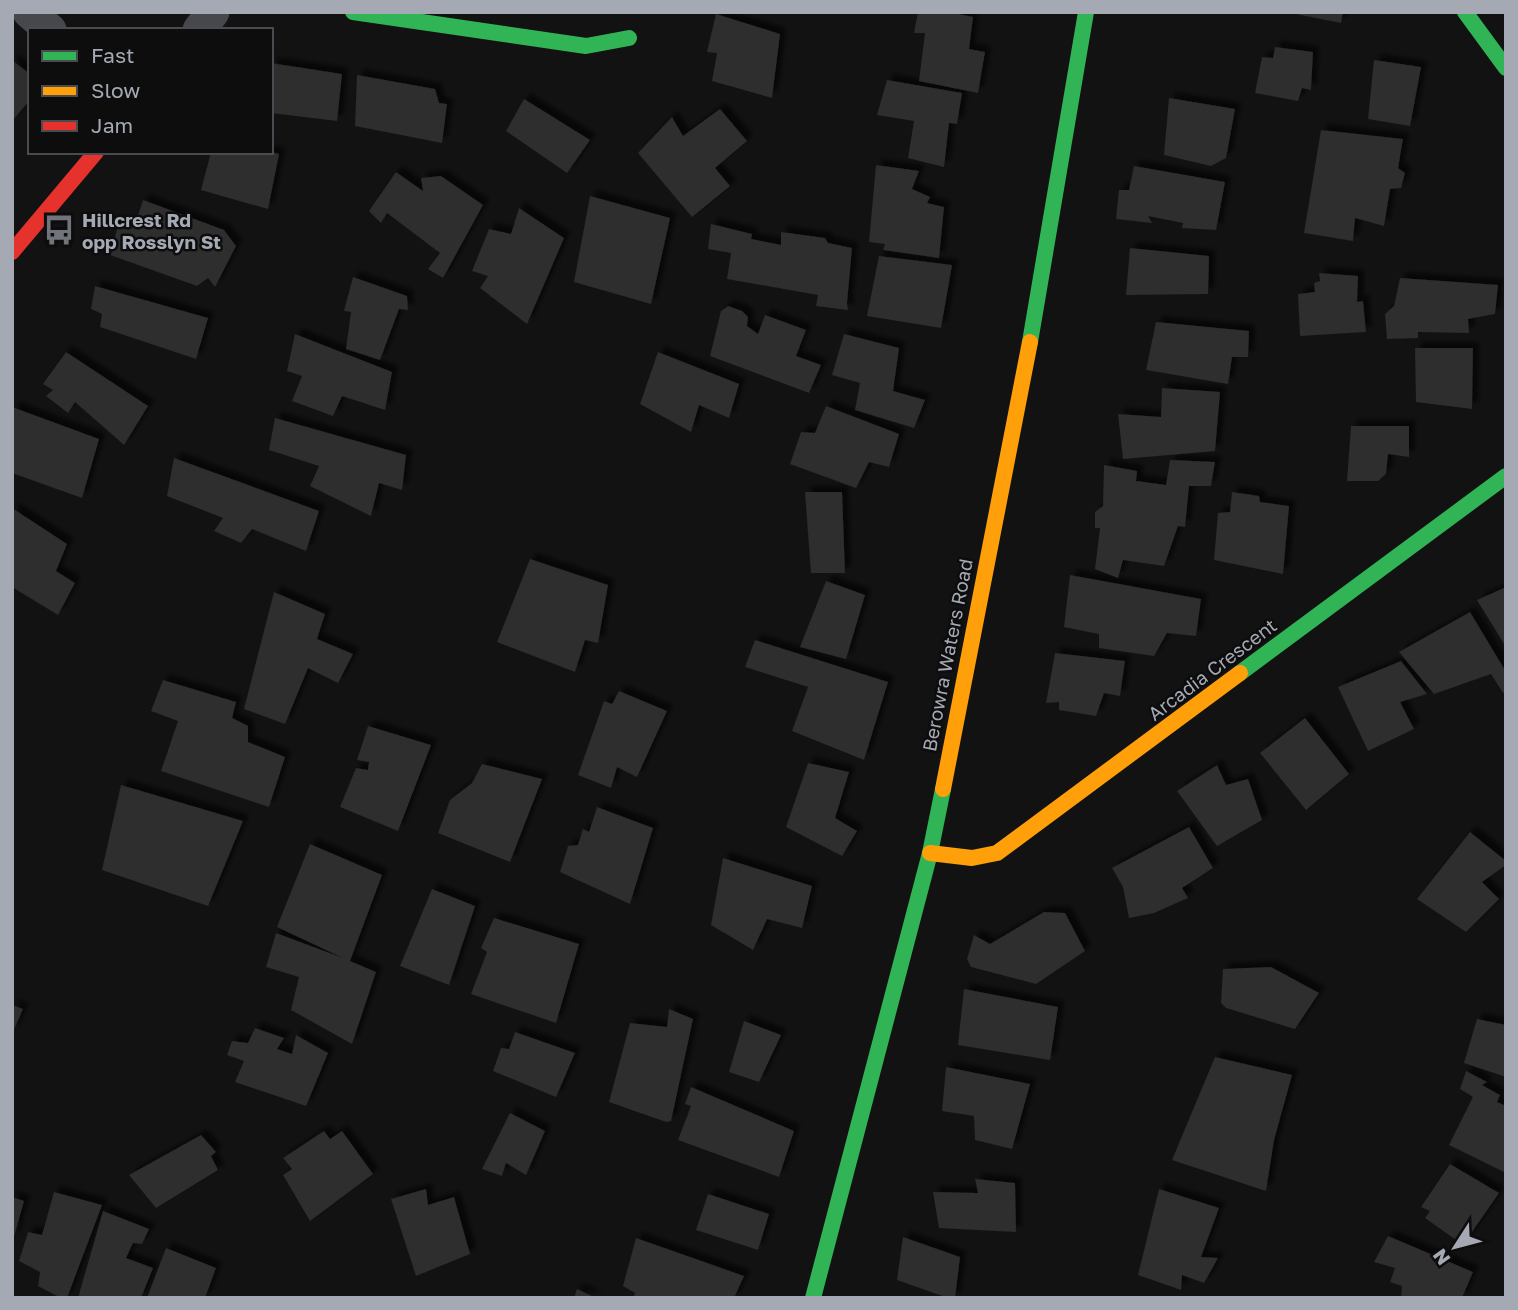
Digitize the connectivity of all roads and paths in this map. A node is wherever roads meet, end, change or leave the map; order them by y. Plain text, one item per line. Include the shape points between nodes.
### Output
1 (29, 12) edge
2 (213, 12) edge
3 (353, 12) edge
4 (1086, 12) edge
5 (1465, 12) edge
6 (48, 28) edge
7 (201, 28) edge
8 (629, 38) dead end
9 (1506, 68) edge
10 (94, 154) edge
11 (12, 252) edge
12 (1506, 476) edge
13 (930, 853) junction
14 (813, 1298) edge

1 - 6 street
2 - 7 street
3 - 8 main road via 586,46
4 - 13 main road, Berowra Waters Road via 1032,331
5 - 9 main road
10 - 11 main road
12 - 13 main road, Arcadia Crescent via 998,853 970,860
13 - 14 main road, Berowra Waters Road

